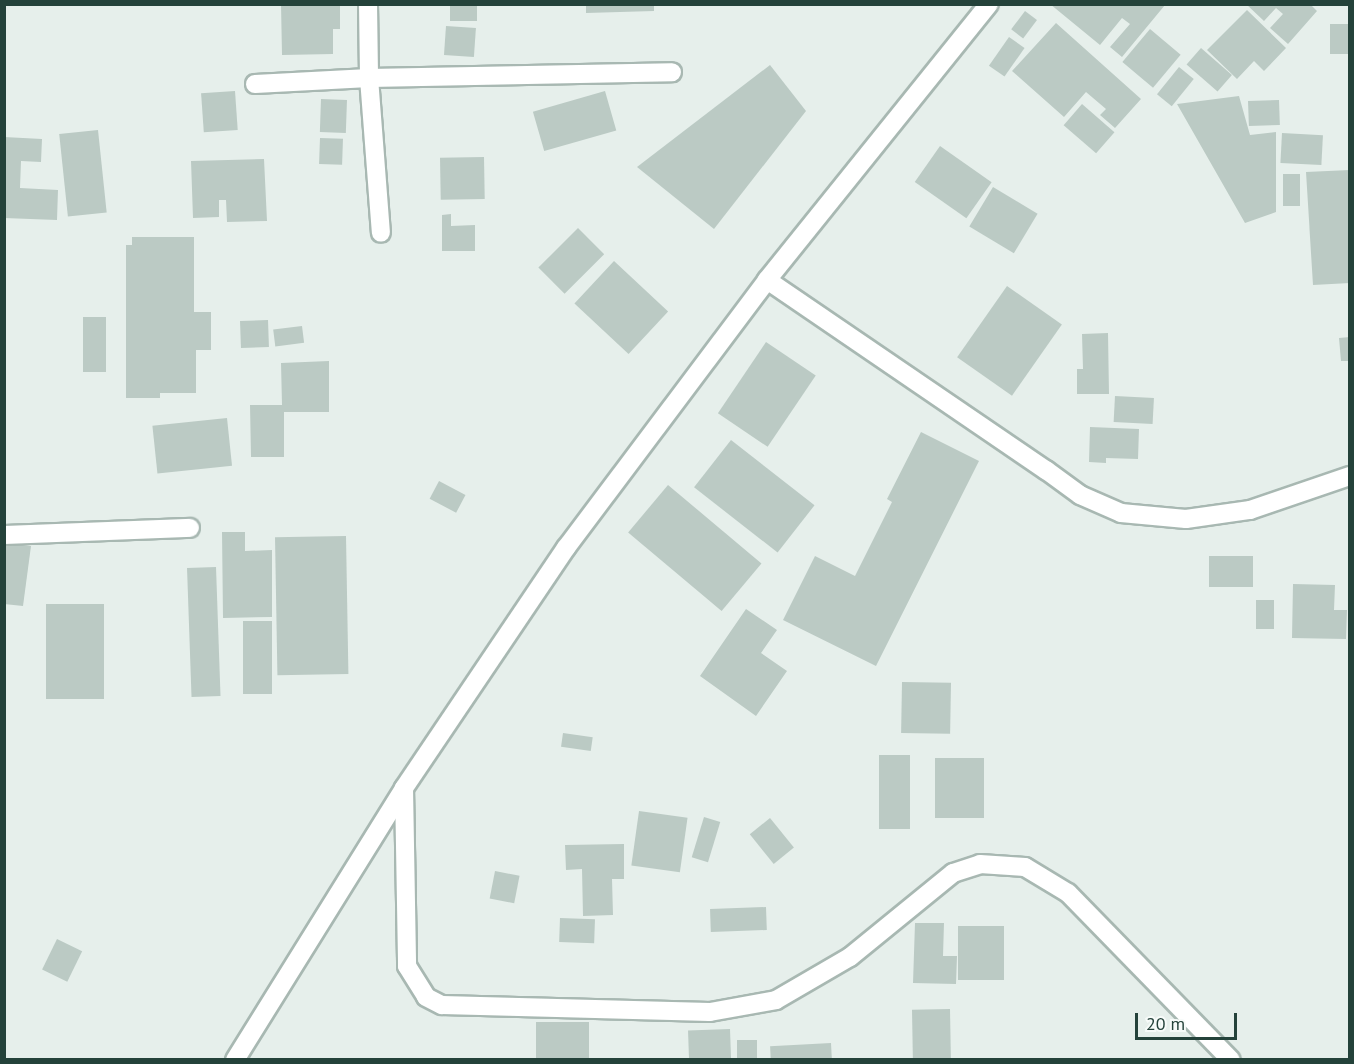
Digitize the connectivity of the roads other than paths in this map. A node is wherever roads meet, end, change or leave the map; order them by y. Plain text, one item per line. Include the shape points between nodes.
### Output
1 (368, 4) edge
2 (988, 4) edge
3 (672, 72) dead end
4 (369, 78) junction
5 (255, 84) dead end
6 (381, 233) dead end
7 (767, 280) junction
8 (1350, 476) edge
9 (190, 528) dead end
10 (4, 535) edge
11 (404, 788) junction
12 (235, 1059) edge
13 (1231, 1059) edge

1 - 4 street
2 - 7 street
3 - 4 street
4 - 5 street
4 - 6 street
7 - 8 street via 1080,495 1121,513 1186,519 1250,510
7 - 11 street via 566,548
9 - 10 street
11 - 12 street
11 - 13 street via 407,966 426,997 442,1005 710,1012 776,1000 850,957 954,873 980,864 1025,867 1068,893

